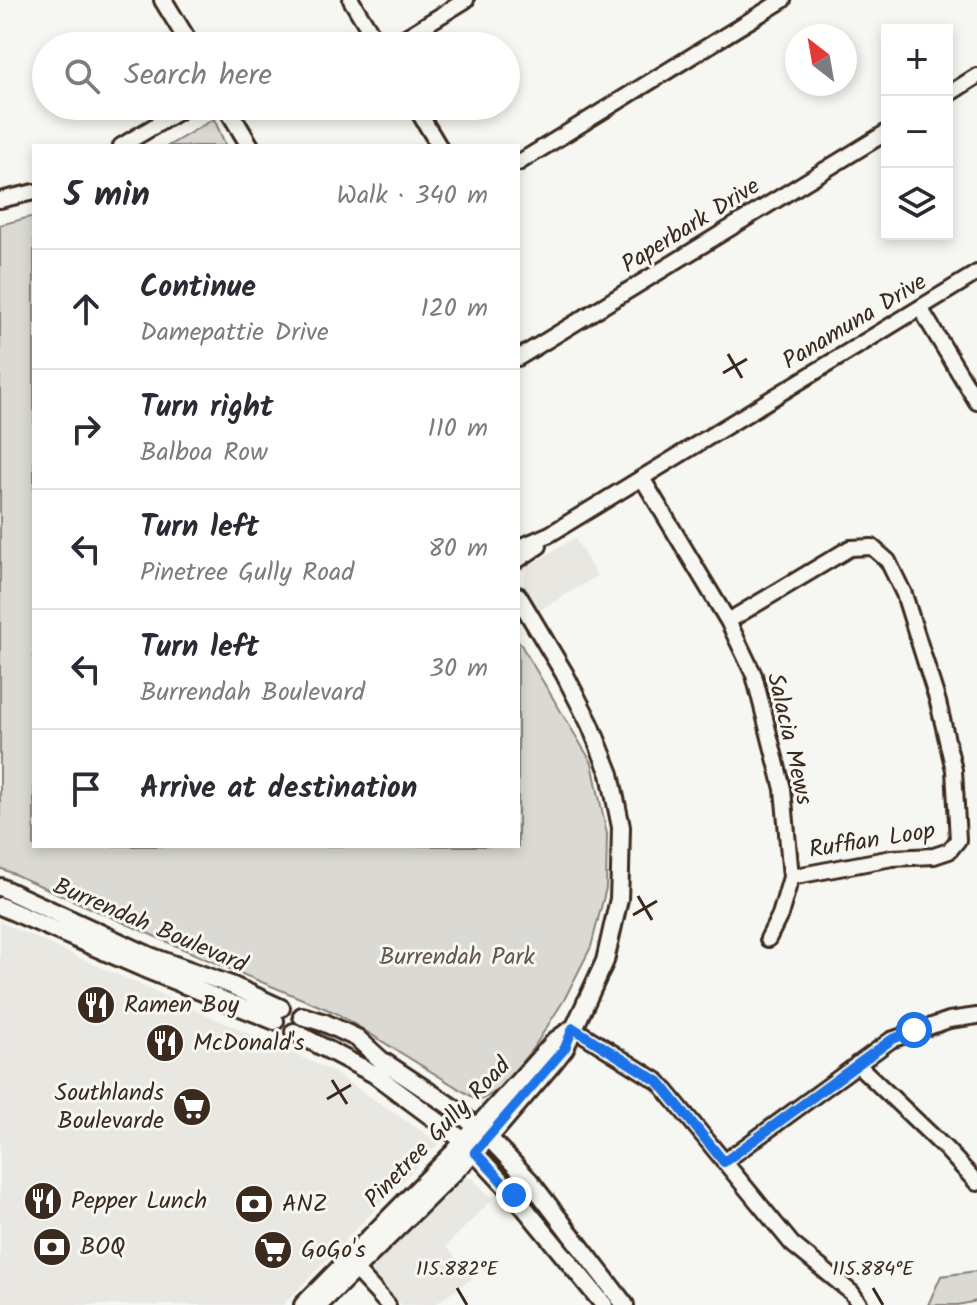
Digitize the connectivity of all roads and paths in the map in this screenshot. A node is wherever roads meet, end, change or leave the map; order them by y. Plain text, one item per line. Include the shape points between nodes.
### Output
1 (163, 0) edge
2 (351, 0) edge
3 (466, 0) edge
4 (783, 0) edge
5 (182, 32) edge
6 (370, 32) edge
7 (414, 32) edge
8 (977, 76) edge
9 (953, 91) edge
10 (165, 120) edge
11 (234, 120) edge
12 (423, 120) edge
13 (881, 136) edge
14 (124, 144) edge
15 (249, 144) edge
16 (438, 144) edge
17 (520, 162) edge
18 (32, 192) edge
19 (0, 200) edge
20 (977, 273) edge
21 (920, 308) junction
22 (520, 357) edge
23 (977, 402) edge
24 (642, 478) junction
25 (550, 534) junction
26 (520, 547) edge
27 (520, 559) edge
28 (520, 599) edge
29 (728, 621) junction
30 (791, 877) junction
31 (0, 887) edge
32 (0, 906) edge
33 (768, 939) dead end
34 (209, 986) junction
35 (278, 1014) junction
36 (302, 1016) junction
37 (977, 1016) edge
38 (573, 1028) junction
39 (294, 1032) junction
40 (857, 1064) junction
41 (482, 1132) junction
42 (469, 1146) junction
43 (724, 1162) junction
44 (977, 1183) edge
45 (352, 1267) junction
46 (303, 1305) edge
47 (319, 1305) edge
48 (388, 1305) edge
49 (604, 1305) edge
50 (625, 1305) edge
51 (860, 1305) edge

1 - 5 main road
2 - 6 street
3 - 7 street
4 - 17 street
8 - 9 street
10 - 14 street
11 - 15 main road
12 - 16 street
13 - 22 street, Paperbark Drive
18 - 19 street
20 - 21 street, Panamuna Drive
21 - 23 street
21 - 24 street, Panamuna Drive
24 - 25 street, Panamuna Drive
24 - 29 street, Salacia Mews
25 - 26 street, Panamuna Drive
25 - 27 street, Panamuna Drive
28 - 38 main road, Pinetree Gully Road via 590,724 610,774 621,827 619,899 605,961
29 - 30 street, Salacia Mews via 754,675 783,789
29 - 30 street, Ruffian Loop via 850,548 872,547 888,561 904,594 938,702 954,770 958,840 949,851
30 - 33 street, Salacia Mews
31 - 34 main road, Burrendah Boulevard
32 - 34 main road, Burrendah Boulevard
34 - 35 main road, Burrendah Boulevard
35 - 36 main road via 295,1007
35 - 39 main road via 282,1031
36 - 39 main road
36 - 41 main road via 357,1038
37 - 40 street via 914,1030
38 - 41 main road, Pinetree Gully Road via 565,1048
38 - 43 street via 659,1082
39 - 42 main road via 374,1074
40 - 43 street
40 - 44 street
41 - 42 main road, Pinetree Gully Road
41 - 50 main road via 530,1181
42 - 45 main road, Pinetree Gully Road
42 - 46 main road, Pinetree Gully Road
42 - 49 main road
43 - 51 street via 792,1244
45 - 47 main road, Pinetree Gully Road
45 - 48 street

